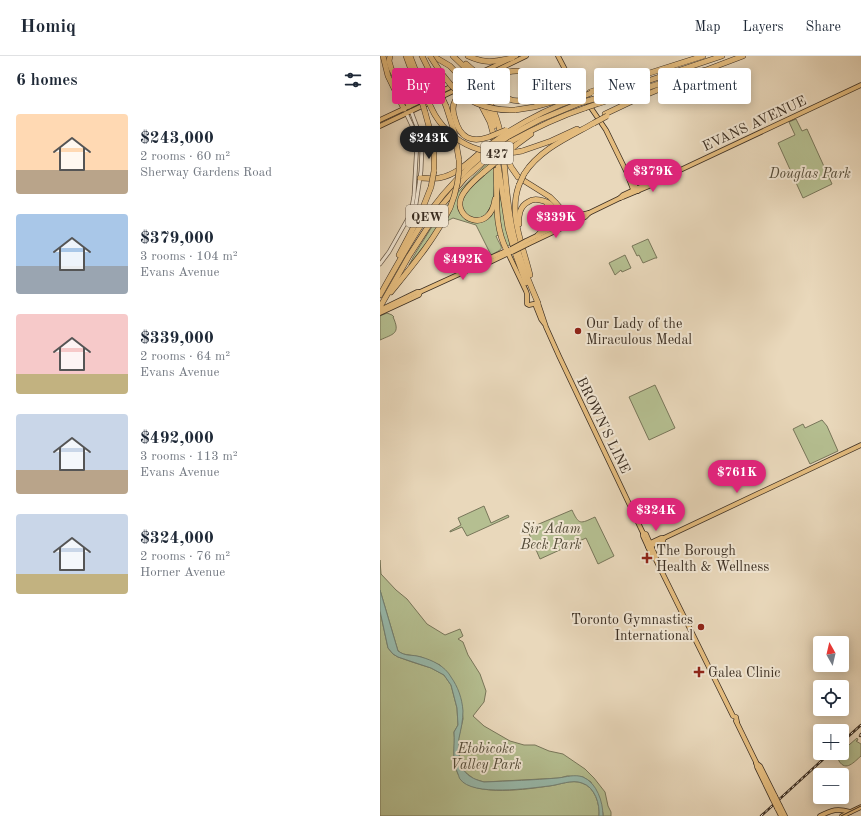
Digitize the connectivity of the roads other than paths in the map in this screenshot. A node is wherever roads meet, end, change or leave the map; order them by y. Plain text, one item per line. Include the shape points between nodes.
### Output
1 (383, 56) edge
2 (390, 56) edge
3 (406, 56) edge
4 (410, 56) edge
5 (433, 56) edge
6 (455, 56) edge
7 (468, 56) edge
8 (526, 56) edge
9 (558, 56) edge
10 (703, 56) edge
11 (722, 56) edge
12 (743, 56) edge
13 (422, 57) edge
14 (514, 57) edge
15 (411, 68) edge
16 (414, 68) edge
17 (469, 68) edge
18 (497, 68) edge
19 (501, 68) edge
20 (711, 68) edge
21 (453, 69) edge
22 (510, 72) edge
23 (658, 84) edge
24 (861, 85) edge
25 (453, 89) edge
26 (658, 90) edge
27 (586, 94) edge
28 (510, 100) edge
29 (423, 104) edge
30 (429, 104) edge
31 (481, 104) edge
32 (547, 104) edge
33 (561, 104) edge
34 (407, 110) junction
35 (487, 117) junction
36 (380, 120) edge
37 (593, 122) junction
38 (380, 126) edge
39 (508, 132) junction
40 (502, 144) junction
41 (513, 144) junction
42 (488, 148) junction
43 (497, 178) junction
44 (417, 179) junction
45 (502, 190) junction
46 (635, 191) junction
47 (541, 200) junction
48 (560, 210) junction
49 (588, 213) junction
50 (574, 218) junction
51 (565, 223) junction
52 (538, 235) junction
53 (520, 237) junction
54 (527, 243) junction
55 (509, 251) junction
56 (380, 264) edge
57 (380, 289) edge
58 (532, 289) junction
59 (420, 292) junction
60 (380, 295) edge
61 (535, 302) junction
62 (380, 307) edge
63 (380, 313) edge
64 (861, 445) edge
65 (649, 545) junction
66 (778, 807) junction
67 (861, 808) edge
68 (827, 812) junction
69 (849, 814) edge
70 (835, 815) dead end
71 (781, 816) edge
72 (785, 816) edge
73 (820, 816) edge
74 (842, 816) edge

1 - 34 highway via 388,76
2 - 34 highway via 391,68
3 - 15 highway
4 - 16 highway
5 - 21 highway
5 - 32 highway, bridge via 449,84 469,100 497,110 515,110
6 - 17 highway
6 - 40 highway, 427 via 488,97 500,130
7 - 14 highway via 488,62
8 - 19 main road
9 - 46 main road via 570,79 606,130
10 - 27 highway, bridge
11 - 39 highway, QEW, bridge via 580,103
12 - 20 highway
13 - 62 highway, bridge via 446,106 454,131 459,160 456,193 445,220
14 - 18 main road
22 - 28 highway via 528,75 533,86 528,97
23 - 41 highway, bridge via 548,122
24 - 46 main road, EVANS AVENUE
25 - 34 main road
26 - 37 highway, bridge
29 - 57 highway, bridge via 433,141 434,171 431,187 420,216
30 - 37 highway, bridge via 446,130 459,140 473,148 504,154 551,141
31 - 35 highway, 427
33 - 39 highway via 521,122
34 - 36 main road
34 - 38 main road
34 - 44 street via 420,135 422,148
35 - 43 highway
35 - 45 highway, 427 via 494,138
37 - 53 highway, bridge via 545,151 524,174 519,185 515,210
39 - 42 highway, QEW, bridge
39 - 45 highway, bridge via 489,137 478,140 465,136 456,124 453,106 455,100 460,94 470,91 482,96 487,105 493,122 497,136
40 - 48 highway via 514,173 550,197
40 - 58 highway, 427 via 513,232
41 - 43 highway, bridge via 465,192 460,206 467,217 478,220 490,214
41 - 62 highway, bridge via 489,157 465,178 442,205
42 - 44 highway via 463,167 444,177
42 - 60 highway, QEW via 431,210
43 - 55 highway via 498,226 502,241
44 - 56 street via 414,210
45 - 61 highway, 427 via 512,243
46 - 49 main road, EVANS AVENUE
47 - 51 highway via 551,204
47 - 52 highway via 550,209 550,217 547,226
47 - 53 highway via 527,202 521,210 518,221
48 - 50 highway
48 - 51 highway
49 - 50 main road, EVANS AVENUE
49 - 51 main road, EVANS AVENUE via 585,217
50 - 51 main road, EVANS AVENUE
51 - 52 main road, EVANS AVENUE
51 - 54 main road, EVANS AVENUE
52 - 54 main road, EVANS AVENUE
53 - 58 highway
54 - 55 main road, EVANS AVENUE, bridge
55 - 59 main road, EVANS AVENUE
55 - 61 main road, BROWN'S LINE via 526,291 527,304
58 - 61 highway
59 - 62 main road, EVANS AVENUE
59 - 63 main road, EVANS AVENUE via 419,295
61 - 65 main road, BROWN'S LINE
64 - 65 main road via 664,538 663,541
65 - 66 main road, BROWN'S LINE, bridge via 653,558 733,718 760,766
66 - 71 main road, BROWN'S LINE
66 - 72 main road, BROWN'S LINE
67 - 69 main road
68 - 69 main road via 837,809
68 - 70 main road via 833,812
68 - 73 main road
69 - 74 main road

